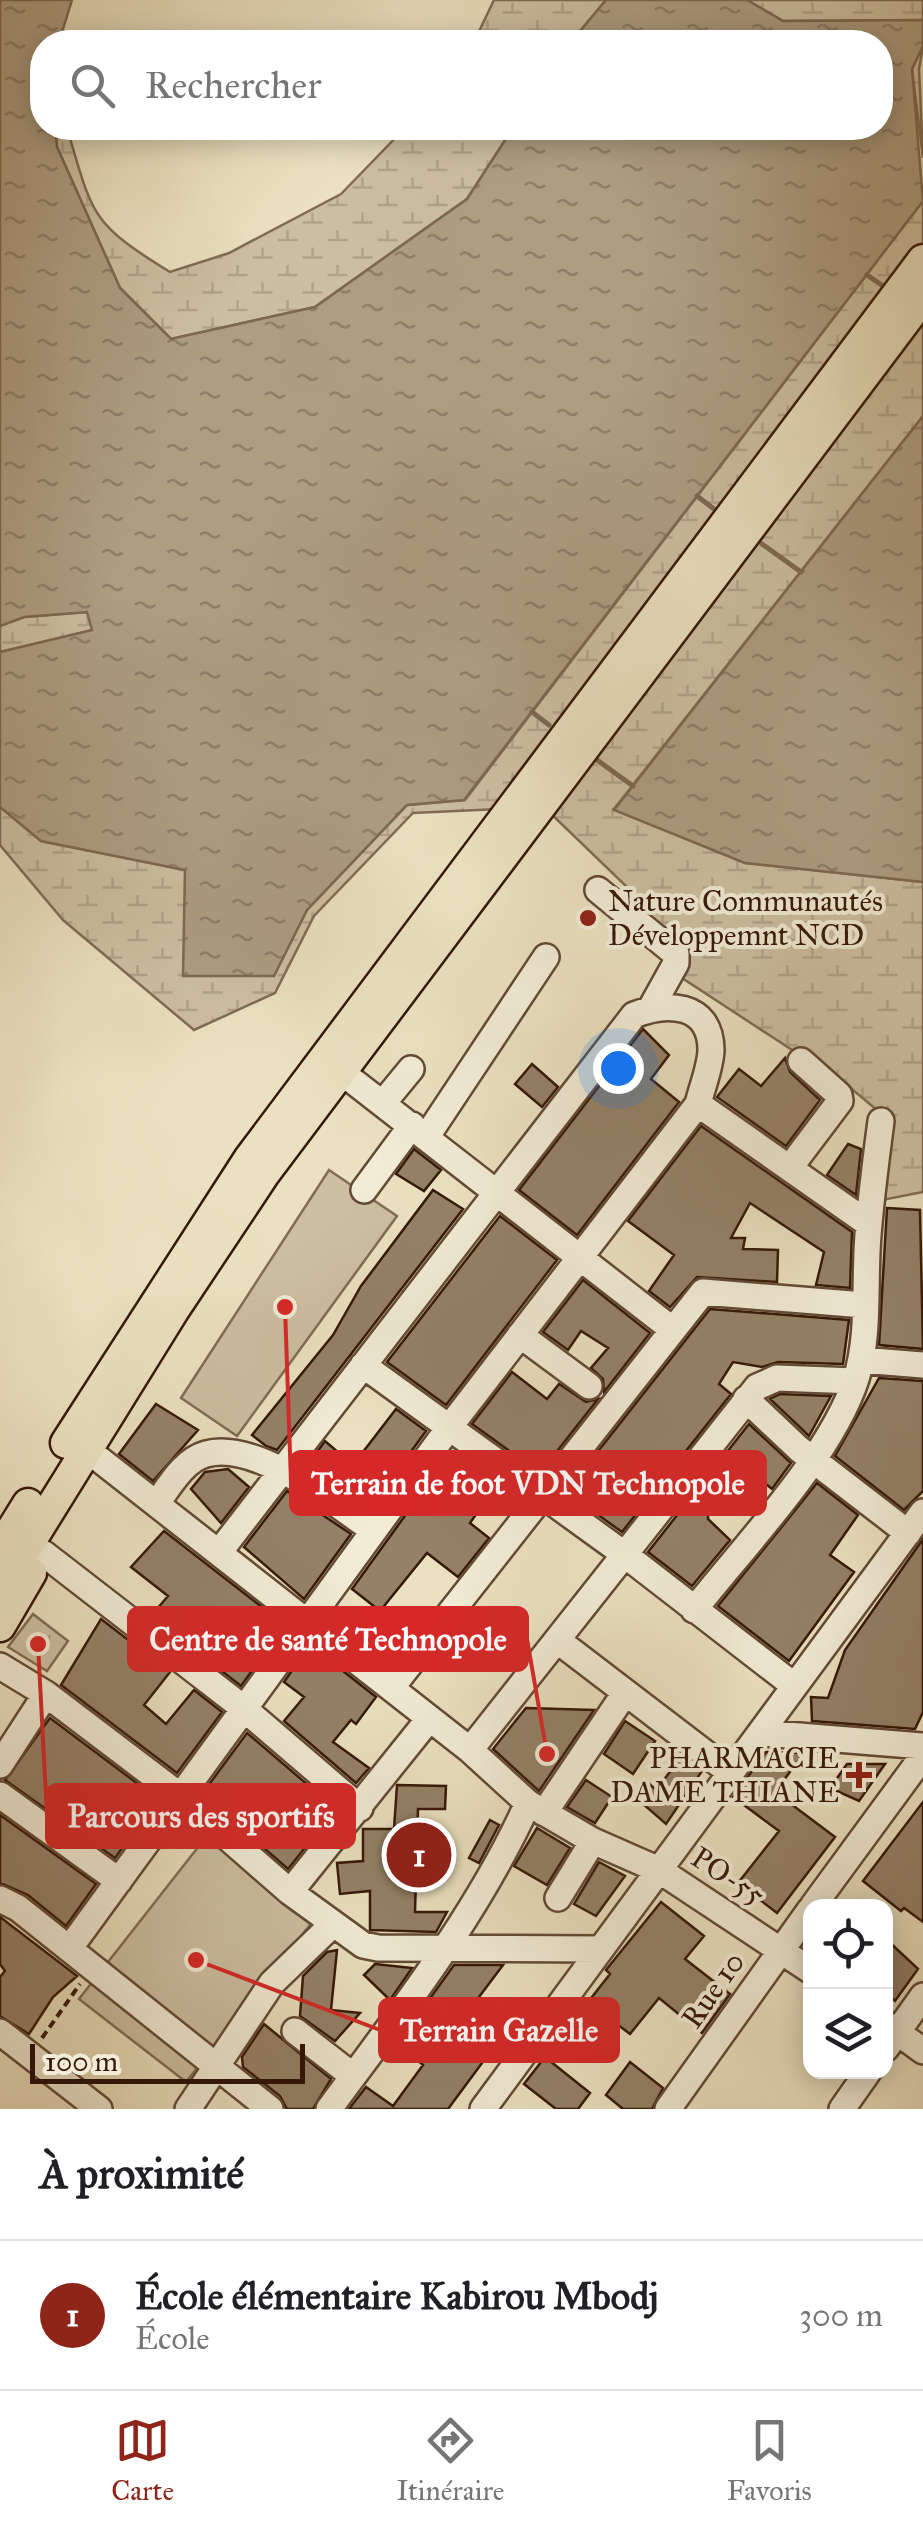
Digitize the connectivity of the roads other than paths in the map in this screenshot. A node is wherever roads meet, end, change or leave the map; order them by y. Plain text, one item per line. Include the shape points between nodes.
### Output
1 (923, 260) edge
2 (923, 297) edge
3 (475, 888) junction
4 (598, 890) dead end
5 (546, 957) dead end
6 (651, 1008) junction
7 (801, 1061) dead end
8 (411, 1069) dead end
9 (353, 1080) junction
10 (382, 1103) junction
11 (698, 1104) junction
12 (880, 1122) dead end
13 (419, 1130) junction
14 (791, 1166) junction
15 (364, 1190) dead end
16 (499, 1191) junction
17 (869, 1224) junction
18 (581, 1256) junction
19 (864, 1306) junction
20 (674, 1330) junction
21 (520, 1334) junction
22 (362, 1364) junction
23 (923, 1365) edge
24 (858, 1370) junction
25 (589, 1386) dead end
26 (746, 1399) junction
27 (448, 1428) junction
28 (100, 1459) junction
29 (812, 1459) junction
30 (283, 1468) junction
31 (540, 1496) junction
32 (157, 1503) junction
33 (916, 1523) edge
34 (373, 1530) junction
35 (0, 1549) edge
36 (220, 1551) junction
37 (43, 1553) junction
38 (624, 1554) junction
39 (0, 1590) edge
40 (694, 1610) junction
41 (306, 1620) junction
42 (0, 1626) edge
43 (557, 1640) junction
44 (0, 1666) edge
45 (792, 1684) junction
46 (391, 1688) junction
47 (625, 1693) junction
48 (46, 1694) junction
49 (242, 1707) junction
50 (429, 1719) junction
51 (762, 1733) junction
52 (923, 1746) edge
53 (470, 1750) junction
54 (923, 1756) edge
55 (0, 1765) edge
56 (731, 1772) junction
57 (0, 1795) edge
58 (179, 1795) junction
59 (360, 1808) junction
60 (536, 1808) junction
61 (593, 1841) junction
62 (659, 1870) junction
63 (118, 1882) junction
64 (290, 1892) junction
65 (558, 1898) dead end
66 (0, 1899) edge
67 (819, 1899) edge
68 (803, 1920) edge
69 (333, 1924) junction
70 (69, 1949) junction
71 (601, 1949) junction
72 (782, 1949) junction
73 (446, 1950) junction
74 (803, 1965) edge
75 (923, 1996) edge
76 (893, 2030) edge
77 (295, 2031) dead end
78 (0, 2032) edge
79 (893, 2036) edge
80 (923, 2052) edge
81 (216, 2070) junction
82 (353, 2076) junction
83 (863, 2079) edge
84 (69, 2101) edge
85 (99, 2109) edge
86 (188, 2109) edge
87 (270, 2109) edge
88 (328, 2109) edge
89 (482, 2109) edge
90 (668, 2109) edge
91 (842, 2109) edge

1 - 35 main road via 249,1159
2 - 3 main road
3 - 9 main road via 466,932
3 - 39 main road via 264,1174
4 - 6 street via 676,954
5 - 13 street
6 - 11 street via 690,1009 706,1029 711,1049
6 - 16 street via 634,1015
7 - 14 street via 840,1101
8 - 10 street
9 - 10 street
9 - 28 main road via 236,1245
10 - 13 street
11 - 14 street
11 - 18 street
12 - 17 street
13 - 15 street
13 - 16 street
14 - 17 street
16 - 18 street
16 - 22 street
17 - 19 street
18 - 20 street
18 - 21 street
19 - 20 street via 703,1292
19 - 24 street
20 - 31 street
21 - 25 street
21 - 27 street
22 - 27 street
22 - 30 street
23 - 24 street
24 - 26 street via 777,1378
24 - 29 street via 839,1418
26 - 29 street
26 - 38 street
27 - 31 street
27 - 34 street
28 - 32 street, PO-55
28 - 37 main road
29 - 33 street
29 - 40 street
30 - 32 street via 207,1454 182,1468
30 - 34 street
30 - 36 street
31 - 38 street
31 - 46 street
32 - 36 street, PO-55
33 - 45 street
34 - 41 street
36 - 41 street, PO-55
37 - 42 main road
37 - 49 street
38 - 40 street
38 - 43 street
40 - 45 street
41 - 46 street, PO-55
41 - 49 street
43 - 47 street
43 - 53 street
44 - 48 street
45 - 51 street
46 - 50 street, PO-55
47 - 56 street
47 - 60 street
48 - 55 street
48 - 58 street
49 - 58 street
49 - 59 street
50 - 53 street, PO-55
50 - 59 street
51 - 52 street
51 - 56 street
53 - 60 street, PO-55
54 - 67 street, Rue 10
56 - 62 street
57 - 63 street
58 - 63 street
58 - 64 street
59 - 64 street
60 - 61 street, PO-55
60 - 73 street
61 - 62 street, PO-55
61 - 65 street
62 - 71 street
62 - 72 street, PO-55
63 - 70 street
64 - 69 street
66 - 70 street
68 - 72 street, Rue 10
69 - 73 street via 364,1945
69 - 81 street via 272,1983
70 - 81 street
71 - 73 street
71 - 89 street
72 - 74 street, PO-55
72 - 90 street, Rue 10
73 - 82 street
75 - 76 street
77 - 82 street
78 - 84 street via 31,2054
79 - 80 street
81 - 86 street
81 - 87 street
82 - 88 street
83 - 91 street
84 - 85 street

